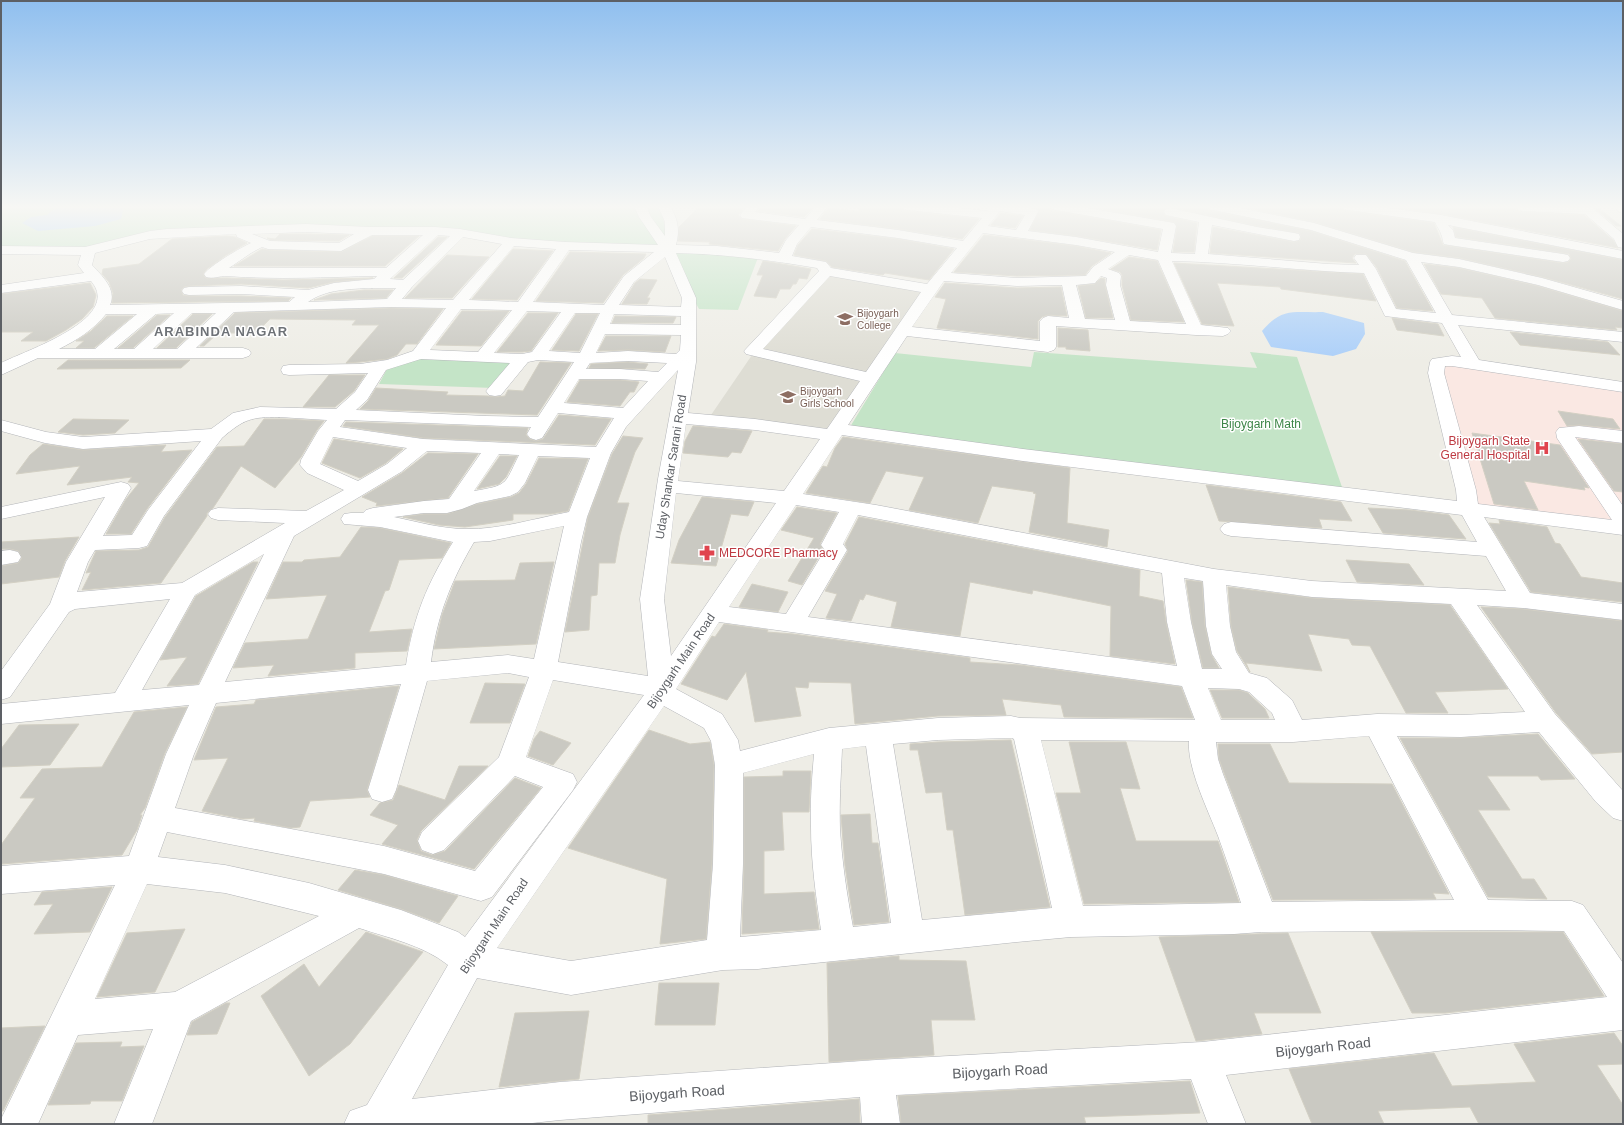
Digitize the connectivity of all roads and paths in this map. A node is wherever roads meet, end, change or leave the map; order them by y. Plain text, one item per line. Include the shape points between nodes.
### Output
1 (87, 258) edge
2 (233, 258) edge
3 (329, 258) edge
4 (404, 258) edge
5 (433, 258) edge
6 (497, 258) edge
7 (556, 258) edge
8 (654, 258) edge
9 (672, 258) edge
10 (787, 258) edge
11 (955, 258) edge
12 (1115, 258) edge
13 (1163, 258) edge
14 (1272, 258) edge
15 (1283, 258) edge
16 (1362, 258) edge
17 (1412, 258) edge
18 (1423, 258) edge
19 (1492, 258) edge
20 (427, 264) junction
21 (394, 267) junction
22 (1369, 269) junction
23 (1489, 269) junction
24 (1098, 270) junction
25 (214, 271) junction
26 (827, 272) junction
27 (313, 273) junction
28 (1252, 273) dead end
29 (1276, 275) junction
30 (94, 276) junction
31 (1, 280) edge
32 (1068, 281) junction
33 (1323, 281) dead end
34 (378, 283) junction
35 (936, 283) junction
36 (40, 284) junction
37 (407, 284) junction
38 (1, 289) edge
39 (189, 291) junction
40 (310, 294) junction
41 (391, 303) junction
42 (458, 304) junction
43 (1623, 306) edge
44 (291, 307) junction
45 (522, 307) junction
46 (230, 308) junction
47 (571, 308) junction
48 (158, 309) junction
49 (188, 309) junction
50 (103, 310) junction
51 (610, 310) junction
52 (1446, 319) junction
53 (689, 321) junction
54 (1078, 323) junction
55 (1124, 326) junction
56 (600, 329) junction
57 (1196, 330) junction
58 (903, 331) junction
59 (1223, 331) dead end
60 (1623, 337) edge
61 (37, 352) junction
62 (243, 352) dead end
63 (182, 353) junction
64 (98, 354) junction
65 (138, 354) junction
66 (418, 354) junction
67 (538, 354) junction
68 (684, 355) junction
69 (482, 358) junction
70 (584, 358) junction
71 (522, 359) junction
72 (1473, 364) junction
73 (381, 366) junction
74 (1, 370) edge
75 (289, 370) dead end
76 (574, 374) junction
77 (662, 377) junction
78 (871, 378) junction
79 (1623, 387) edge
80 (495, 391) dead end
81 (341, 414) junction
82 (628, 414) junction
83 (548, 415) junction
84 (678, 418) junction
85 (1, 425) edge
86 (327, 431) junction
87 (834, 433) junction
88 (216, 434) junction
89 (1623, 437) edge
90 (423, 445) junction
91 (494, 448) junction
92 (530, 450) junction
93 (602, 453) junction
94 (667, 486) junction
95 (359, 489) junction
96 (790, 498) junction
97 (455, 505) junction
98 (852, 507) junction
99 (1468, 508) junction
100 (1, 513) edge
101 (218, 514) dead end
102 (308, 518) junction
103 (577, 518) junction
104 (1623, 521) edge
105 (1623, 528) edge
106 (1231, 529) dead end
107 (286, 531) junction
108 (467, 536) junction
109 (87, 544) junction
110 (1493, 550) junction
111 (1172, 568) junction
112 (1214, 576) junction
113 (187, 590) junction
114 (1459, 598) junction
115 (1522, 600) junction
116 (61, 606) junction
117 (1623, 612) edge
118 (713, 613) junction
119 (792, 624) junction
120 (544, 669) junction
121 (418, 672) junction
122 (1192, 678) junction
123 (1239, 679) junction
124 (1, 690) edge
125 (661, 690) junction
126 (207, 694) junction
127 (122, 703) junction
128 (5, 718) edge
129 (1546, 721) junction
130 (1377, 726) junction
131 (1020, 729) junction
132 (1212, 731) junction
133 (1293, 731) junction
134 (878, 734) junction
135 (829, 739) junction
136 (510, 763) junction
137 (728, 765) junction
138 (382, 790) dead end
139 (1623, 808) edge
140 (158, 818) junction
141 (433, 841) dead end
142 (139, 870) junction
143 (1, 880) edge
144 (358, 912) junction
145 (1479, 915) junction
146 (1261, 917) junction
147 (1071, 922) junction
148 (909, 937) junction
149 (840, 944) junction
150 (722, 954) junction
151 (468, 960) junction
152 (1623, 992) edge
153 (178, 1009) junction
154 (1623, 1013) edge
155 (68, 1019) junction
156 (1202, 1060) junction
157 (876, 1078) junction
158 (18, 1124) edge
159 (133, 1124) edge
160 (372, 1124) edge
161 (881, 1124) edge
162 (1227, 1124) edge

1 - 30 street via 85,265
2 - 25 street
3 - 27 street
4 - 21 street
5 - 20 street
6 - 42 street
7 - 45 street
8 - 51 street via 628,280
9 - 53 street, Uday Shankar Sarani Road via 689,298
10 - 26 street via 821,265
11 - 35 street, Bijoygarh Main Road
12 - 24 street
13 - 57 street
14 - 29 street
15 - 22 street via 1328,268
16 - 22 street
17 - 52 street
18 - 23 street
19 - 23 street
20 - 21 street
20 - 37 street
21 - 27 street
21 - 34 street
22 - 52 street via 1390,313
23 - 43 street
24 - 32 street via 1090,280
24 - 55 street via 1114,276 1112,284
25 - 27 street
25 - 39 street
26 - 35 street
26 - 78 street via 752,351
28 - 29 street
29 - 33 street
30 - 36 street
30 - 50 street via 103,287
31 - 36 street via 43,277
32 - 35 street
32 - 54 street
34 - 37 street
34 - 40 street via 320,289
35 - 58 street, Bijoygarh Main Road
36 - 38 street
37 - 41 street
39 - 40 street via 241,290
39 - 48 street
40 - 44 street
41 - 42 street
41 - 44 street
42 - 45 street
42 - 66 street
44 - 46 street
45 - 47 street
45 - 69 street
46 - 49 street
46 - 63 street
47 - 51 street
47 - 67 street
48 - 49 street
48 - 50 street
48 - 64 street
49 - 65 street
50 - 61 street via 94,321 78,332
51 - 53 street
51 - 56 street
52 - 60 street
52 - 72 street
53 - 56 street
53 - 68 street, Uday Shankar Sarani Road
54 - 55 street
54 - 58 street via 1048,321 1048,347
55 - 57 street
56 - 70 street
57 - 59 street
58 - 78 street, Bijoygarh Main Road
61 - 64 street
61 - 74 street
62 - 63 street
63 - 65 street
64 - 65 street
66 - 69 street
66 - 73 street
67 - 70 street
67 - 71 street
68 - 70 street
68 - 77 street
68 - 84 street, Uday Shankar Sarani Road via 688,362
69 - 71 street
70 - 76 street
71 - 80 street
72 - 79 street
72 - 99 street via 1438,362 1436,373 1466,490
73 - 75 street via 360,369
73 - 81 street via 360,396
76 - 77 street
76 - 83 street
77 - 82 street
78 - 87 street, Bijoygarh Main Road
81 - 83 street via 479,422
81 - 86 street
81 - 88 street via 243,415
82 - 83 street
82 - 93 street via 618,425
83 - 92 street
84 - 87 street
84 - 94 street, Uday Shankar Sarani Road
85 - 88 street via 45,437 83,443
86 - 90 street
86 - 95 street via 310,465
87 - 96 street, Bijoygarh Main Road
87 - 99 street
88 - 109 street via 155,514 139,541
89 - 104 street via 1579,430 1564,432
90 - 91 street
90 - 95 street via 394,468
91 - 92 street
91 - 97 street
92 - 93 street
92 - 97 street via 511,488
93 - 103 street
94 - 96 street
94 - 125 street, Uday Shankar Sarani Road via 652,599
95 - 102 street
96 - 98 street
96 - 118 street, Bijoygarh Main Road
97 - 108 street via 399,510 360,517 443,534
98 - 111 street
98 - 119 street via 832,545 836,550
99 - 105 street
99 - 110 street
100 - 109 street via 121,488
101 - 102 street
102 - 107 street
103 - 108 street
103 - 120 street
106 - 110 street
107 - 113 street
107 - 126 street
108 - 121 street via 447,569 433,601 423,633
109 - 116 street via 76,562
110 - 115 street
111 - 112 street
111 - 122 street
112 - 114 street via 1312,589
112 - 123 street via 1218,626 1224,654
113 - 116 street via 71,601
113 - 127 street
114 - 115 street
114 - 129 street
115 - 117 street
116 - 124 street
118 - 119 street
118 - 125 street, Bijoygarh Main Road
119 - 122 street
120 - 121 street via 508,664
120 - 125 street
120 - 136 street
121 - 126 street
121 - 138 street
122 - 123 street
122 - 132 street
123 - 133 street via 1258,685 1283,707
125 - 137 street via 713,721 724,740
125 - 151 street, Bijoygarh Main Road
126 - 127 street
126 - 140 street via 180,754
127 - 128 street
129 - 130 street via 1461,726
129 - 139 street via 1606,793
130 - 133 street
130 - 145 street
131 - 132 street
131 - 134 street via 938,729
131 - 147 street via 1026,734
132 - 133 street
132 - 146 street via 1203,736 1201,743 1207,767 1238,846
134 - 135 street
134 - 148 street
135 - 137 street
135 - 149 street via 826,841
136 - 140 street via 563,782 481,887 384,860
136 - 141 street
137 - 150 street via 728,864
140 - 142 street
142 - 143 street
142 - 144 street via 225,879
142 - 155 street
144 - 151 street via 446,943
144 - 153 street
145 - 146 street
145 - 152 street via 1572,916
146 - 147 street
147 - 148 street
148 - 149 street
149 - 150 street via 758,953
150 - 151 street via 571,978
151 - 160 street, Bijoygarh Main Road via 420,1050
153 - 155 street
153 - 159 street
154 - 156 street, Bijoygarh Road
155 - 158 street
156 - 157 street, Bijoygarh Road
156 - 162 street
157 - 160 street, Bijoygarh Road via 560,1101
157 - 161 street

